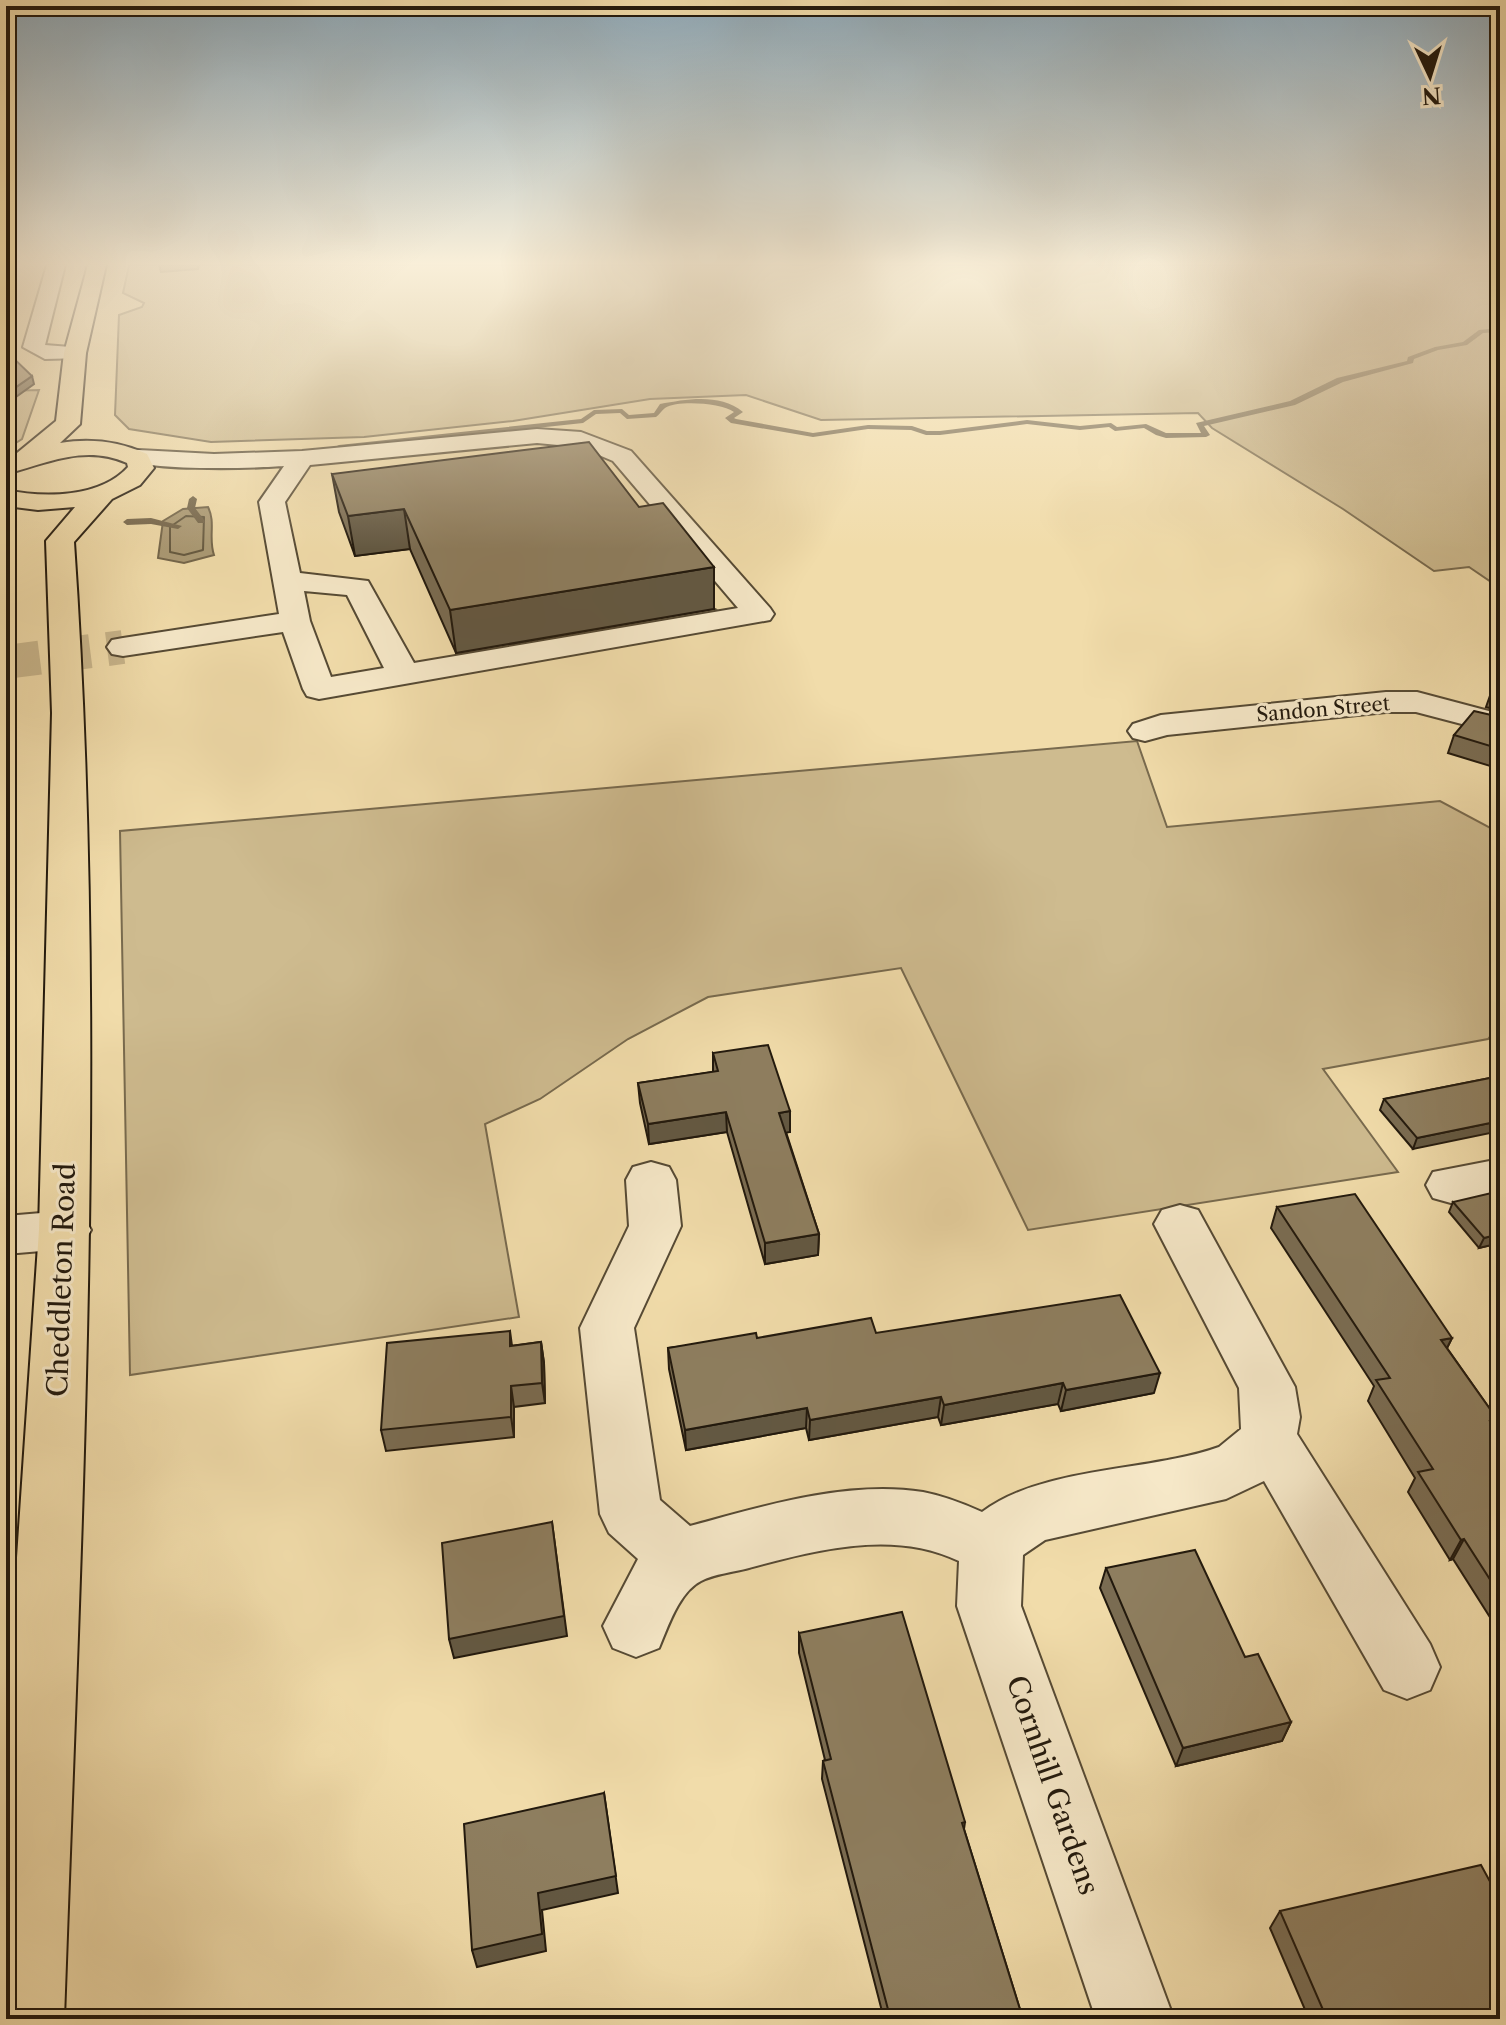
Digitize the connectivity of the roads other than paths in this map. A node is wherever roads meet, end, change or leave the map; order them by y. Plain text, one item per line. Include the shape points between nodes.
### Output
1 (74, 360) edge
2 (68, 424) junction
3 (101, 449) junction
4 (129, 454) junction
5 (302, 458) junction
6 (214, 462) junction
7 (11, 463) edge
8 (131, 480) junction
9 (103, 493) junction
10 (10, 499) edge
11 (60, 541) junction
12 (286, 581) junction
13 (295, 621) junction
14 (123, 647) tunnel mouth
15 (404, 675) junction
16 (1500, 724) edge
17 (1145, 731) dead end
18 (1500, 1177) edge
19 (651, 1180) dead end
20 (1451, 1185) dead end
21 (1180, 1224) dead end
22 (65, 1230) junction
23 (6, 1235) edge
24 (1265, 1444) junction
25 (995, 1548) junction
26 (682, 1558) junction
27 (26, 1606) edge
28 (636, 1626) dead end
29 (1407, 1667) dead end
30 (25, 2019) edge
31 (1135, 2019) edge

1 - 2 highway
2 - 3 highway
2 - 7 highway
3 - 4 highway
3 - 7 highway via 63,450
4 - 6 street
4 - 8 highway via 141,464
5 - 6 street
5 - 12 street via 272,502
5 - 15 street via 537,436 599,443 622,456 759,614
6 - 8 street
8 - 9 highway
9 - 10 highway via 55,502
9 - 11 highway
10 - 11 highway
11 - 22 highway, Cheddleton Road via 69,702
12 - 13 street
12 - 15 street via 358,587
13 - 14 street
13 - 15 street via 319,689
16 - 17 street, Sandon Street via 1417,702 1386,702 1161,725
18 - 20 street
19 - 26 street via 655,1226 607,1328 631,1514
21 - 24 street via 1267,1387 1272,1417
22 - 23 street
22 - 27 highway, Cheddleton Road
24 - 25 street via 1254,1458 1226,1473 1038,1514 1007,1529
24 - 29 street via 1281,1456
25 - 26 street via 922,1519 886,1518 842,1521
25 - 31 street, Cornhill Gardens via 989,1606
26 - 28 street via 656,1582
27 - 30 highway, Cheddleton Road

